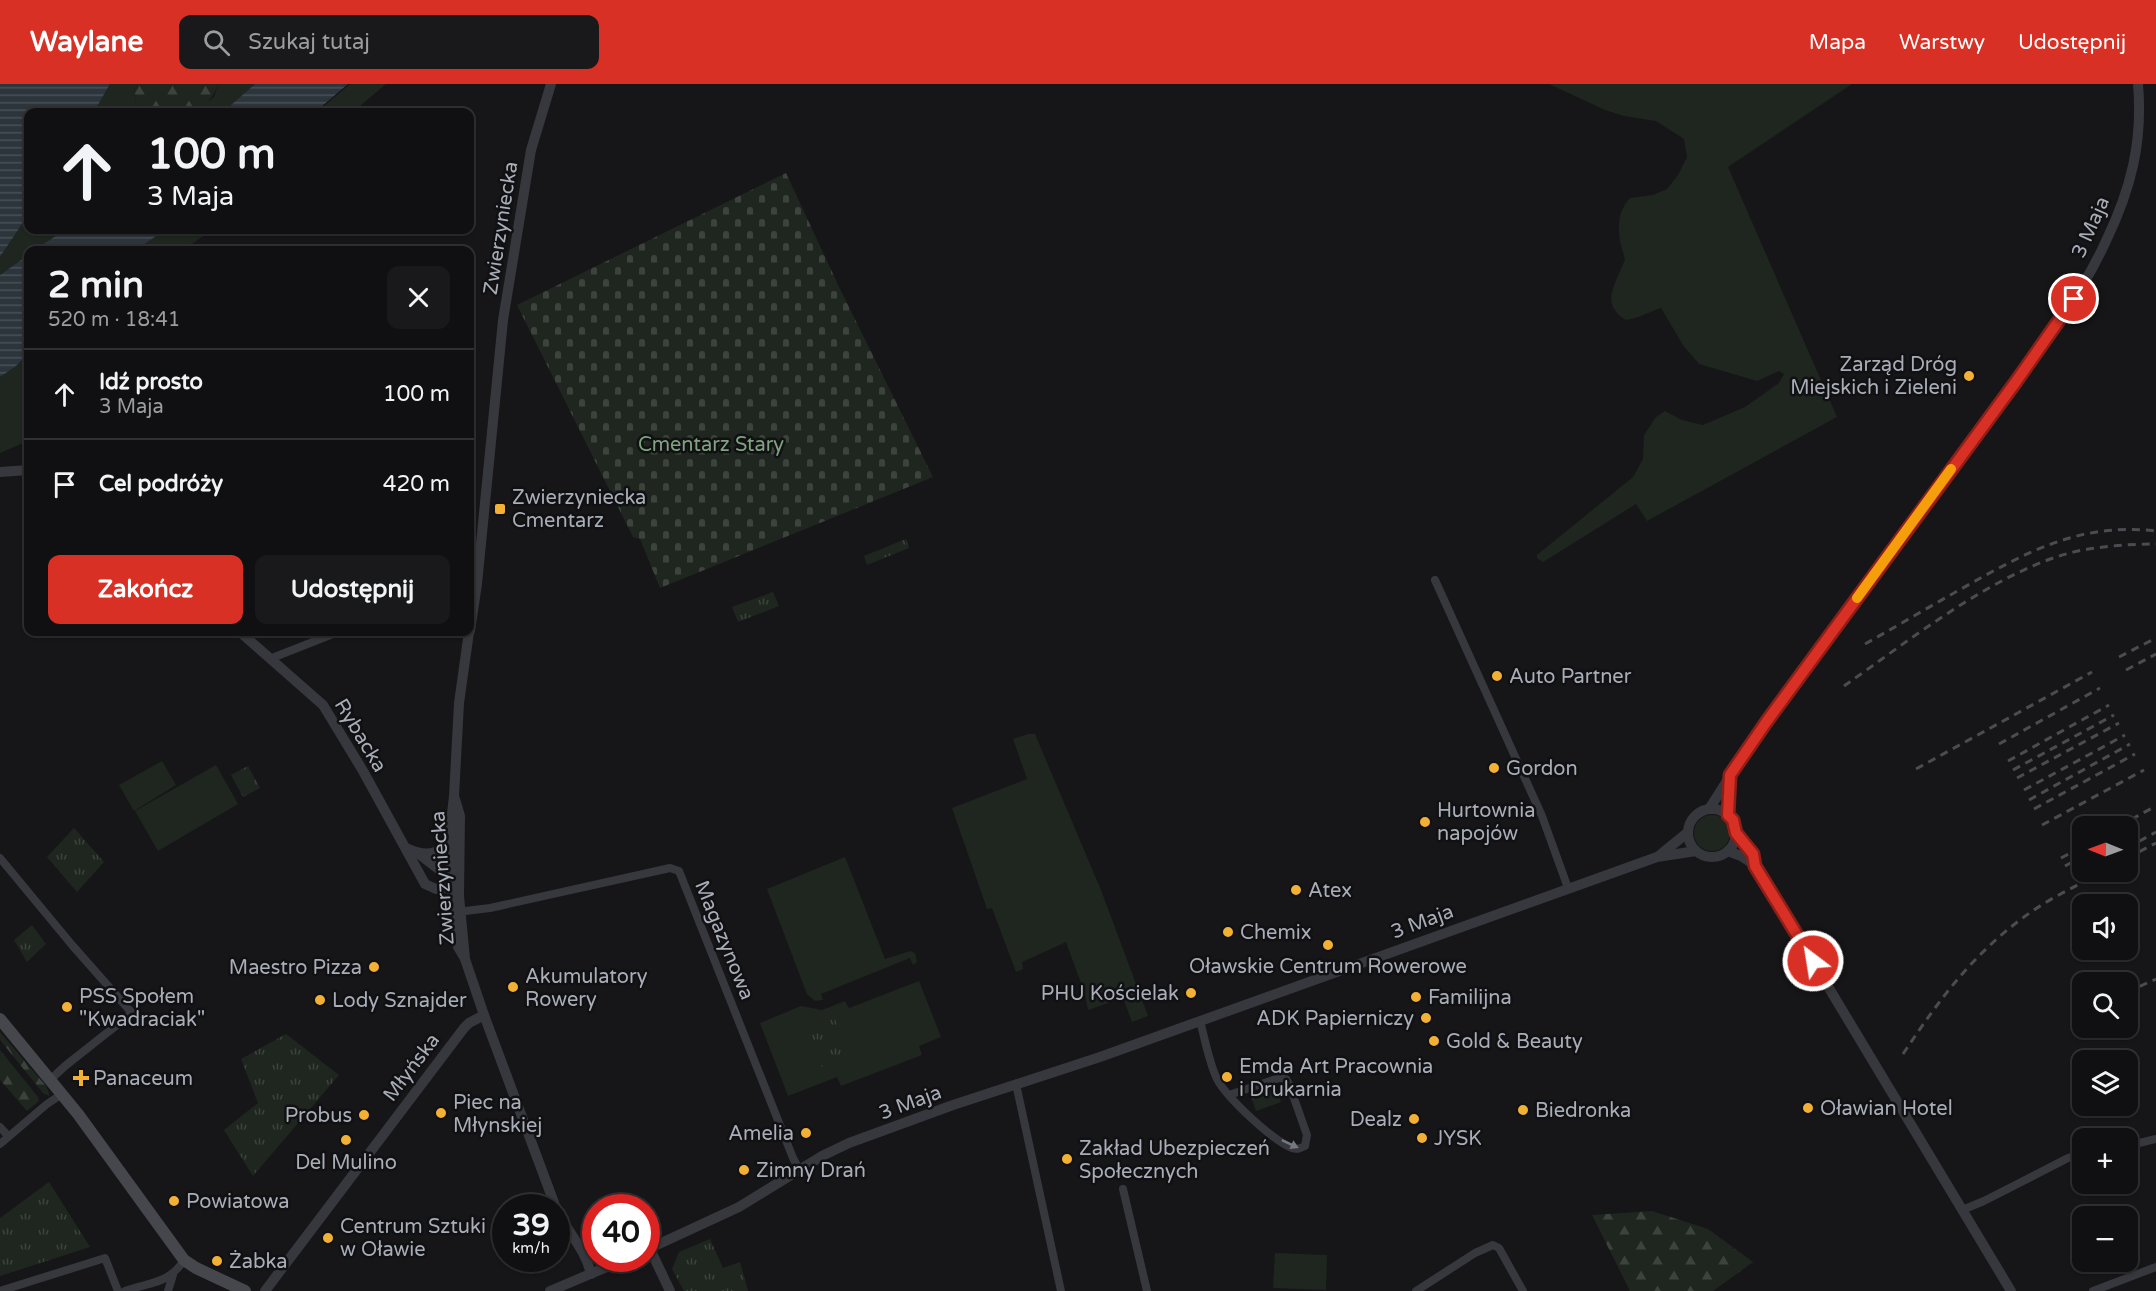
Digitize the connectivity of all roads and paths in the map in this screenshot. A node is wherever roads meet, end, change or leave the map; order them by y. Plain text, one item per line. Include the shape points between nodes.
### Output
1 (551, 84) edge
2 (2138, 84) edge
3 (24, 470) edge
4 (0, 472) edge
5 (474, 574) edge
6 (1435, 580) dead end
7 (245, 636) edge
8 (328, 636) edge
9 (468, 636) edge
10 (272, 658) junction
11 (1730, 775) junction
12 (454, 796) junction
13 (1709, 809) junction
14 (1728, 815) junction
15 (1687, 833) junction
16 (1736, 833) junction
17 (450, 838) junction
18 (406, 848) junction
19 (1696, 851) junction
20 (1728, 851) junction
21 (418, 853) junction
22 (1658, 857) junction
23 (0, 858) edge
24 (1755, 866) junction
25 (453, 884) junction
26 (1568, 888) junction
27 (456, 912) junction
28 (484, 1015) junction
29 (0, 1019) edge
30 (1200, 1021) junction
31 (50, 1080) junction
32 (1016, 1084) junction
33 (62, 1094) junction
34 (1229, 1095) junction
35 (0, 1127) edge
36 (8, 1136) junction
37 (2156, 1139) edge
38 (2138, 1143) edge
39 (0, 1144) edge
40 (2072, 1157) edge
41 (800, 1171) junction
42 (1123, 1189) dead end
43 (551, 1194) edge
44 (1962, 1210) junction
45 (570, 1233) edge
46 (660, 1244) edge
47 (184, 1260) junction
48 (2156, 1267) edge
49 (596, 1272) edge
50 (660, 1272) edge
51 (591, 1274) junction
52 (172, 1275) junction
53 (0, 1291) edge
54 (118, 1291) edge
55 (125, 1291) edge
56 (168, 1291) edge
57 (245, 1291) edge
58 (265, 1291) edge
59 (550, 1291) edge
60 (670, 1291) edge
61 (1061, 1291) edge
62 (1147, 1291) edge
63 (1416, 1291) edge
64 (1523, 1291) edge
65 (2011, 1291) edge
66 (2093, 1291) edge

1 - 5 street, Zwierzyniecka via 531,150 502,320
2 - 11 street, 3 Maja via 2139,137 2135,161 2090,273 2015,383
3 - 4 street
6 - 26 street via 1542,816
7 - 10 street, Rybacka
8 - 10 street
9 - 12 street, Zwierzyniecka via 459,704
10 - 18 street, Rybacka via 332,717
11 - 13 street, 3 Maja
11 - 14 street
12 - 17 street, Zwierzyniecka
12 - 25 street, Zwierzyniecka via 460,816
13 - 14 street
13 - 15 street via 1695,815
14 - 16 street
15 - 19 street
15 - 22 street, 3 Maja
16 - 20 street
16 - 24 street via 1753,854
17 - 21 street via 440,850
17 - 25 street, Zwierzyniecka
18 - 21 street
18 - 25 street, Rybacka via 425,884 436,888
19 - 20 street via 1712,857
19 - 22 street, 3 Maja
20 - 24 street
21 - 25 street
22 - 26 street, 3 Maja
23 - 31 street via 132,1013
24 - 44 street
25 - 27 street, Zwierzyniecka
26 - 30 street, 3 Maja
27 - 28 street, Zwierzyniecka via 465,959
27 - 41 street, Magazynowa via 668,868 679,871
28 - 43 street, Zwierzyniecka
28 - 58 street, Młyńska via 464,1028
29 - 31 main road
30 - 32 street, 3 Maja
30 - 34 street via 1217,1079
31 - 33 main road
32 - 41 street, 3 Maja via 849,1143
32 - 61 street
33 - 36 street
33 - 47 main road
34 -> 34 street via 1290,1147 1305,1146 1308,1135 1286,1080 1277,1078
35 - 36 street
36 - 39 street
37 - 38 street
40 - 44 street
41 - 46 street, 3 Maja via 738,1207
42 - 62 street
44 - 65 street
45 - 51 street, Zwierzyniecka via 588,1260
47 - 52 street
47 - 57 main road
48 - 66 street
49 - 51 street
50 - 60 street
51 - 59 street
52 - 55 street
52 - 56 street
53 - 54 street via 105,1258
63 - 64 street via 1493,1245 1499,1248

